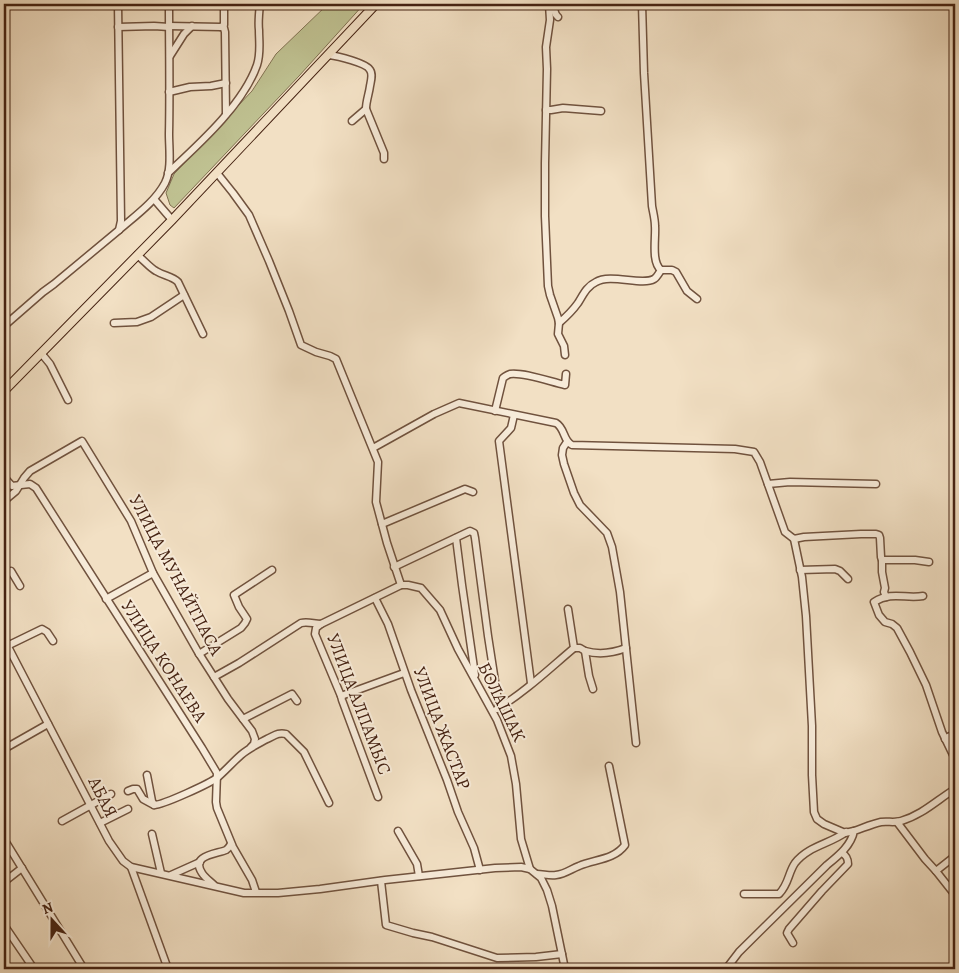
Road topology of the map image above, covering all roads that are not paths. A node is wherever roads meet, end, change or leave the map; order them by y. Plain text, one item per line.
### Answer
1 (118, 4) edge
2 (169, 4) edge
3 (260, 4) edge
4 (376, 4) edge
5 (549, 4) edge
6 (554, 4) edge
7 (642, 4) edge
8 (224, 6) edge
9 (558, 17) dead end
10 (192, 26) junction
11 (212, 26) junction
12 (118, 27) junction
13 (169, 27) junction
14 (223, 27) junction
15 (329, 55) junction
16 (169, 58) junction
17 (226, 83) junction
18 (170, 92) junction
19 (366, 110) junction
20 (546, 110) junction
21 (600, 110) dead end
22 (226, 115) junction
23 (352, 121) dead end
24 (384, 159) dead end
25 (168, 173) junction
26 (217, 173) junction
27 (154, 198) junction
28 (172, 220) junction
29 (119, 230) junction
30 (137, 256) junction
31 (661, 270) junction
32 (184, 295) junction
33 (697, 299) dead end
34 (114, 323) dead end
35 (559, 323) junction
36 (4, 326) edge
37 (203, 334) dead end
38 (41, 354) junction
39 (565, 355) dead end
40 (566, 374) dead end
41 (4, 391) edge
42 (68, 400) dead end
43 (495, 411) junction
44 (514, 415) junction
45 (567, 442) junction
46 (373, 448) junction
47 (4, 477) edge
48 (768, 484) junction
49 (876, 484) dead end
50 (19, 485) junction
51 (473, 492) dead end
52 (4, 501) edge
53 (382, 524) junction
54 (456, 538) junction
55 (794, 539) junction
56 (882, 560) junction
57 (929, 562) dead end
58 (394, 567) junction
59 (272, 570) dead end
60 (800, 570) junction
61 (153, 573) junction
62 (4, 575) edge
63 (848, 579) dead end
64 (401, 585) junction
65 (20, 586) dead end
66 (923, 596) dead end
67 (886, 597) junction
68 (375, 598) junction
69 (106, 599) junction
70 (568, 609) dead end
71 (321, 624) junction
72 (4, 639) edge
73 (53, 641) dead end
74 (8, 646) junction
75 (574, 648) junction
76 (626, 648) junction
77 (584, 651) junction
78 (199, 654) junction
79 (404, 673) junction
80 (214, 677) junction
81 (475, 680) junction
82 (531, 683) junction
83 (592, 689) dead end
84 (341, 696) junction
85 (297, 701) dead end
86 (496, 709) junction
87 (243, 719) junction
88 (48, 724) junction
89 (955, 734) edge
90 (945, 739) junction
91 (636, 743) dead end
92 (251, 747) junction
93 (4, 749) edge
94 (955, 759) edge
95 (609, 766) dead end
96 (147, 775) dead end
97 (217, 778) junction
98 (955, 789) edge
99 (128, 791) dead end
100 (111, 794) dead end
101 (378, 797) dead end
102 (329, 803) dead end
103 (154, 805) junction
104 (91, 806) junction
105 (128, 809) dead end
106 (62, 821) dead end
107 (897, 822) junction
108 (100, 823) junction
109 (398, 831) dead end
110 (854, 831) junction
111 (846, 832) junction
112 (152, 834) dead end
113 (4, 839) edge
114 (231, 844) junction
115 (842, 852) junction
116 (955, 856) edge
117 (200, 862) junction
118 (131, 867) junction
119 (22, 868) junction
120 (530, 869) junction
121 (480, 870) junction
122 (936, 870) junction
123 (161, 873) junction
124 (536, 874) junction
125 (170, 875) junction
126 (419, 876) junction
127 (381, 881) junction
128 (4, 882) edge
129 (216, 886) junction
130 (256, 892) junction
131 (744, 894) dead end
132 (955, 895) edge
133 (4, 925) edge
134 (793, 943) dead end
135 (562, 954) junction
136 (34, 969) edge
137 (84, 969) edge
138 (168, 969) edge
139 (565, 969) edge
140 (726, 969) edge

1 - 12 street
2 - 13 street
3 - 22 street
4 - 15 main road
5 - 20 street
6 - 9 street
7 - 31 street
8 - 11 street
8 - 14 street
10 - 11 street
10 - 13 street
10 - 16 street
11 - 14 street
12 - 13 street
12 - 29 street
13 - 16 street
14 - 17 street
15 - 19 street
15 - 26 main road
16 - 18 street
17 - 18 street
17 - 22 street
18 - 25 street
19 - 23 street
19 - 24 street
20 - 21 street
20 - 35 street
22 - 25 street
25 - 27 street
26 - 28 main road
26 - 46 street
27 - 28 street
27 - 29 street
28 - 30 main road
29 - 36 street
30 - 32 street
30 - 38 main road
31 - 33 street
31 - 35 street
32 - 34 street
32 - 37 street
35 - 39 street
38 - 41 main road
38 - 42 street
40 - 43 street
43 - 44 street
43 - 46 street
44 - 45 street
44 - 82 street
45 - 48 street
45 - 76 street
46 - 53 street
47 - 50 street, УЛИЦА КОНАЕВА
48 - 49 street
48 - 55 street
50 - 52 street
50 - 61 street, УЛИЦА МУНАЙТПАСА
50 - 69 street, УЛИЦА КОНАЕВА
51 - 53 street
53 - 58 street
54 - 58 street
54 - 81 street
54 - 86 street
55 - 56 street
55 - 60 street
56 - 57 street
56 - 67 street
58 - 64 street
59 - 78 street
60 - 63 street
60 - 111 street
61 - 69 street
61 - 78 street, УЛИЦА МУНАЙТПАСА
62 - 65 street
64 - 68 street
64 - 81 street, БОЛАШАК
66 - 67 street
67 - 90 street
68 - 71 street
68 - 79 street, УЛИЦА ЖАСТАР
69 - 97 street, УЛИЦА КОНАЕВА
70 - 75 street
71 - 80 street
71 - 84 street, УЛИЦА АЛПАМЫС
72 - 74 street, АБАЯ
73 - 74 street
74 - 88 street, АБАЯ
75 - 77 street
75 - 82 street
76 - 77 street
76 - 91 street
77 - 83 street
78 - 80 street, УЛИЦА МУНАЙТПАСА
79 - 84 street
79 - 121 street, УЛИЦА ЖАСТАР
80 - 87 street, УЛИЦА МУНАЙТПАСА
81 - 86 street, БОЛАШАК
82 - 86 street
84 - 101 street, УЛИЦА АЛПАМЫС
85 - 87 street
86 - 120 street, БОЛАШАК
87 - 92 street, УЛИЦА МУНАЙТПАСА
88 - 93 street
88 - 104 street, АБАЯ
89 - 90 street
90 - 94 street
92 - 97 street
92 - 102 street
95 - 124 street
96 - 103 street
97 - 103 street
97 - 114 street, УЛИЦА КОНАЕВА
98 - 107 street
99 - 103 street
100 - 104 street
104 - 106 street
104 - 108 street, АБАЯ
105 - 108 street
107 - 110 street
107 - 122 street
108 - 118 street, АБАЯ
109 - 126 street
110 - 111 street
110 - 115 street
111 - 131 street
112 - 123 street
113 - 119 street
114 - 117 street
114 - 130 street, УЛИЦА КОНАЕВА
115 - 134 street
115 - 140 street
116 - 122 street
117 - 125 street
117 - 129 street
118 - 123 street
118 - 138 street, АБАЯ
119 - 128 street
119 - 137 street
120 - 121 street
120 - 124 street
121 - 126 street
122 - 132 street
123 - 125 street
124 - 135 street
125 - 129 street
126 - 127 street
127 - 130 street
127 - 135 street
129 - 130 street
133 - 136 street
135 - 139 street

